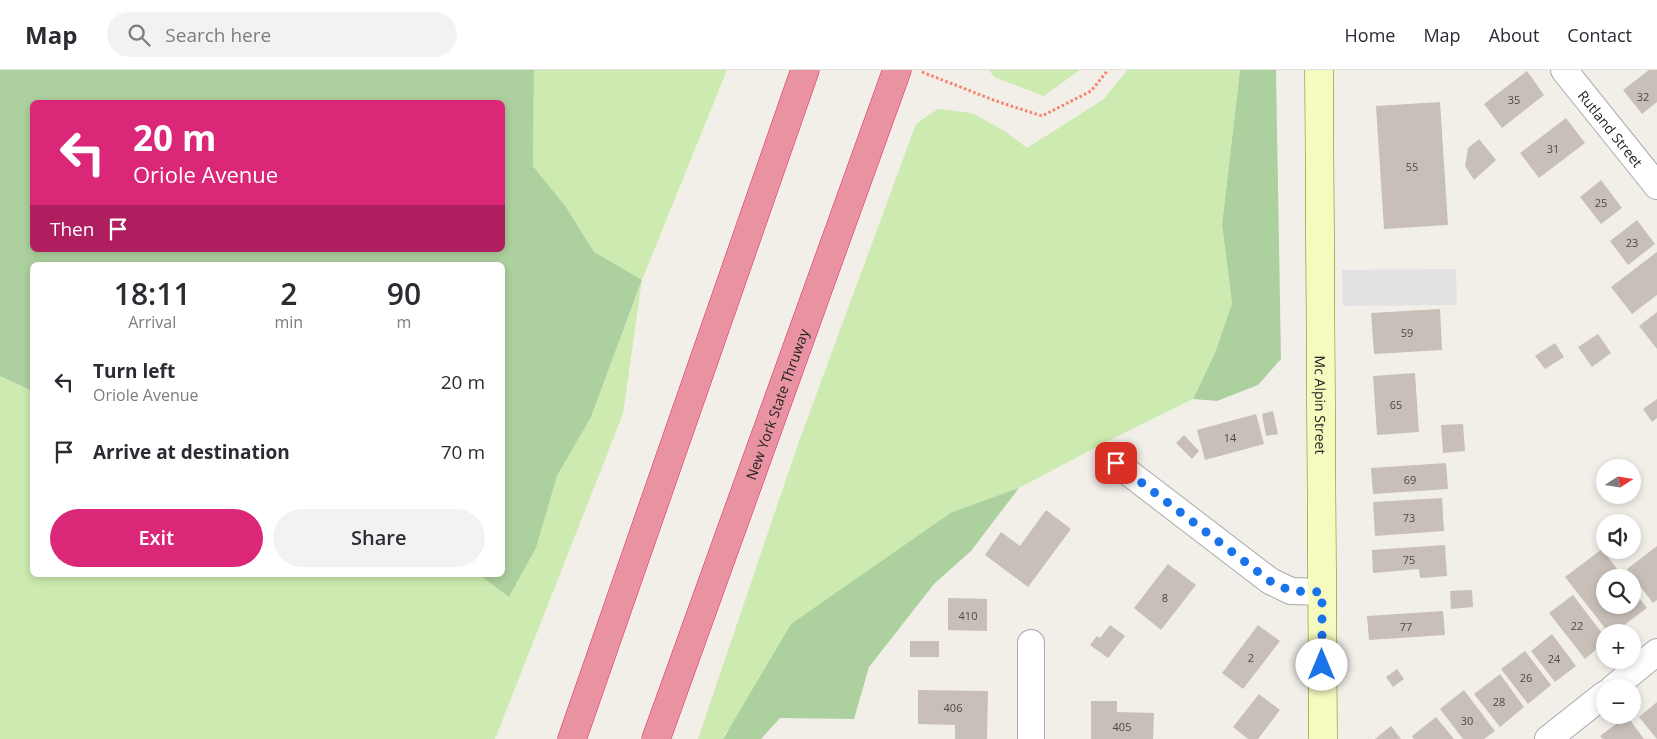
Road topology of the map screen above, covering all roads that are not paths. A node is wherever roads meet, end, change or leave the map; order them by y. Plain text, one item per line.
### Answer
1 (805, 70) edge
2 (897, 70) edge
3 (1319, 70) edge
4 (1564, 70) edge
5 (1657, 186) edge
6 (1116, 463) dead end
7 (628, 578) junction
8 (1322, 592) junction
9 (1031, 643) dead end
10 (1657, 652) edge
11 (1624, 679) edge
12 (1596, 701) edge
13 (554, 739) edge
14 (572, 739) edge
15 (656, 739) edge
16 (1031, 739) edge
17 (1323, 739) edge
18 (1548, 739) edge

1 - 7 highway
2 - 15 highway, New York State Thruway
3 - 8 street, Mc Alpin Street
4 - 5 street, Rutland Street
6 - 8 street
7 - 13 highway
7 - 14 highway
8 - 17 street, Mc Alpin Street
9 - 16 street
10 - 11 street
12 - 18 street

